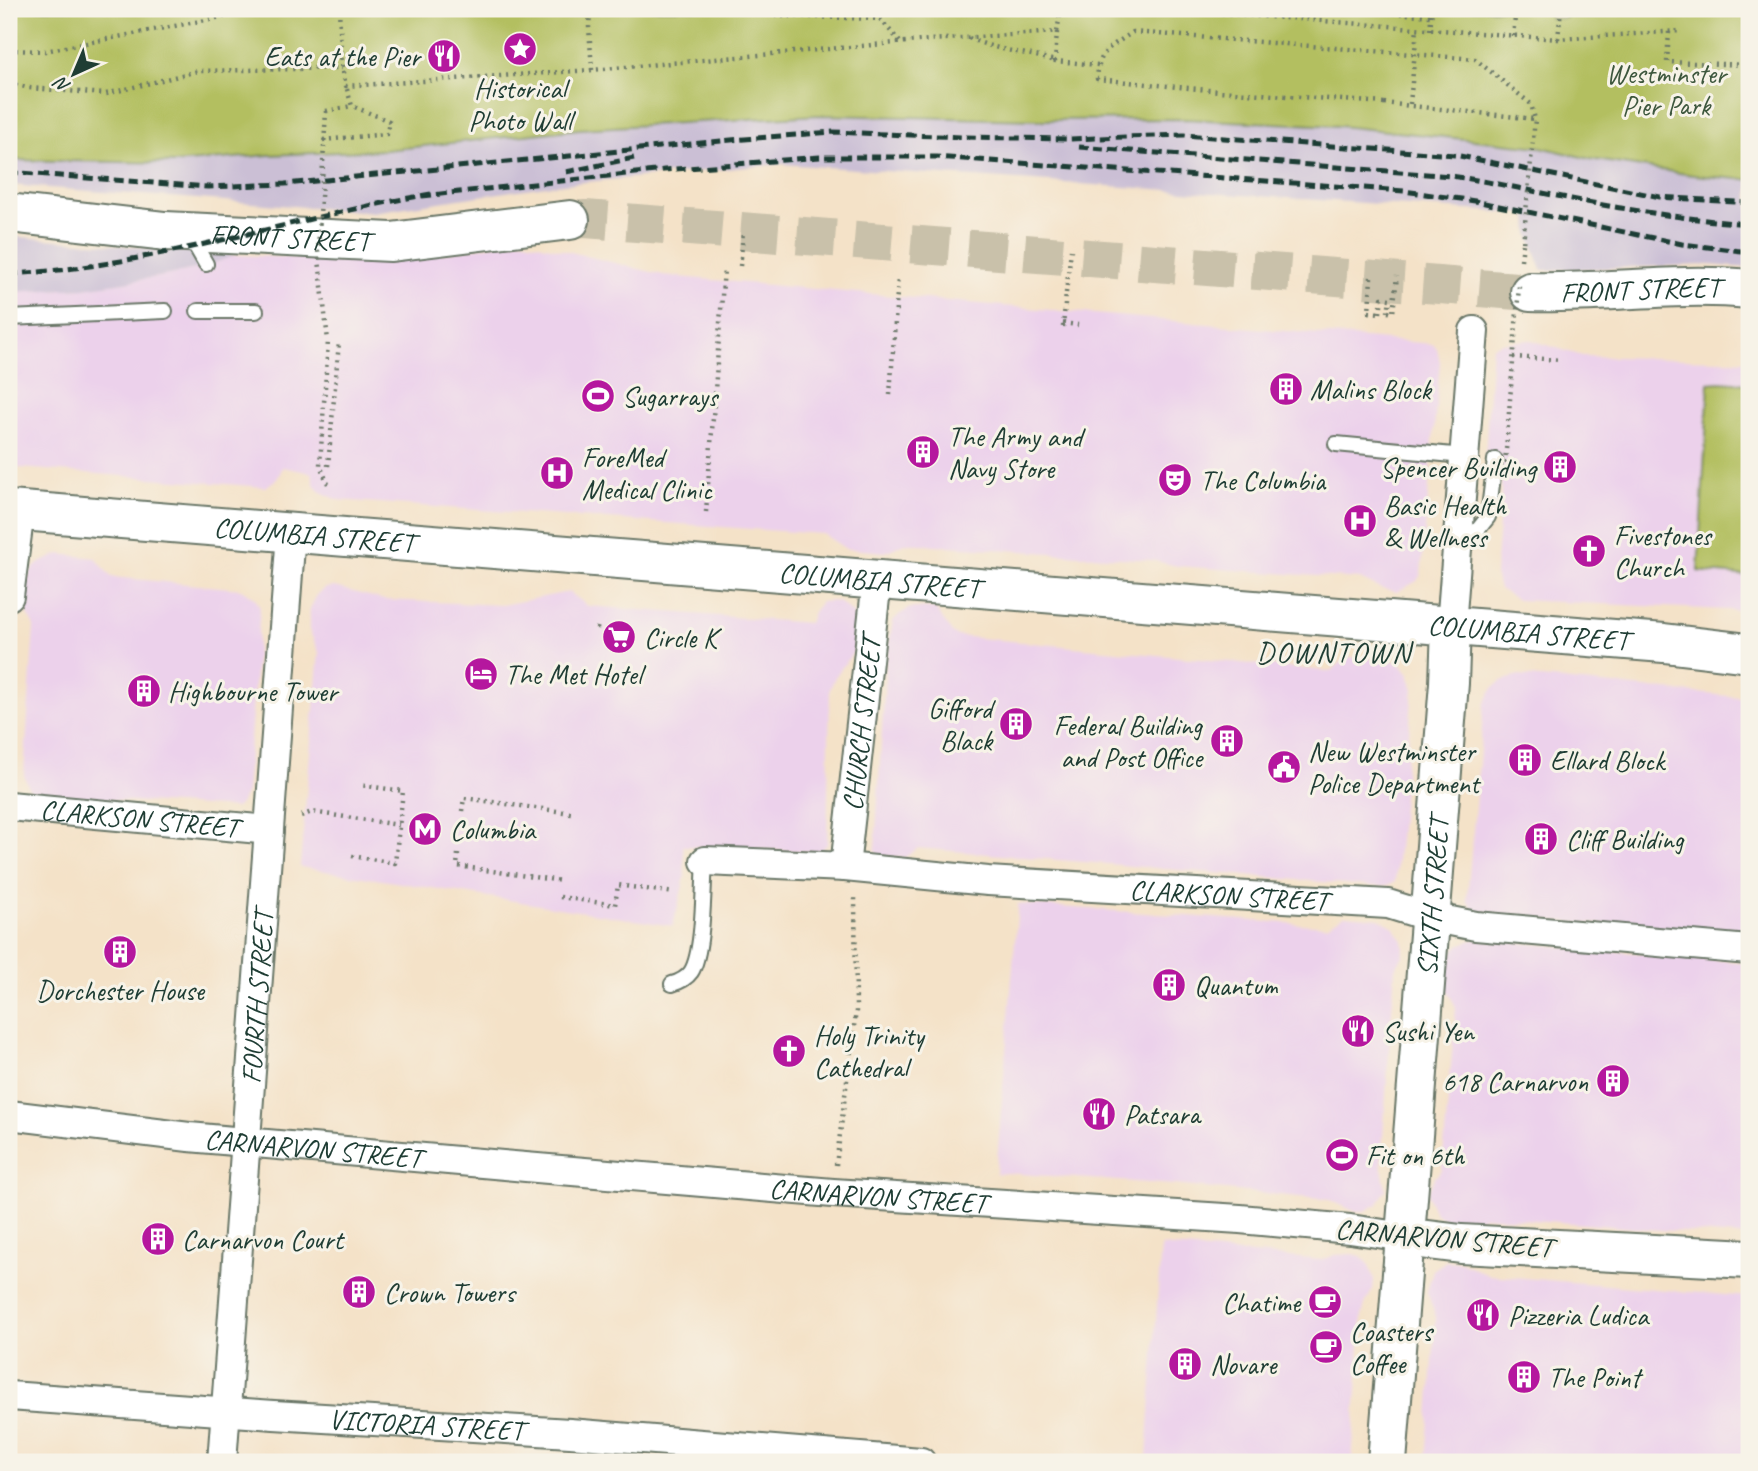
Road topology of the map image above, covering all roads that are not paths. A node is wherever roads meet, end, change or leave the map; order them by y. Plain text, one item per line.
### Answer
1 (9, 213) edge
2 (570, 220) tunnel mouth
3 (1524, 289) tunnel mouth
4 (1749, 289) edge
5 (225, 296) dead end
6 (165, 311) dead end
7 (198, 311) dead end
8 (232, 311) junction
9 (256, 311) dead end
10 (9, 318) edge
11 (1474, 331) dead end
12 (1336, 444) dead end
13 (1464, 456) junction
14 (1500, 462) road end
15 (14, 511) edge
16 (291, 533) junction
17 (1456, 557) junction
18 (877, 580) junction
19 (9, 596) edge
20 (1451, 626) junction
21 (1749, 653) edge
22 (9, 806) edge
23 (270, 830) junction
24 (705, 861) joint
25 (845, 867) junction
26 (1430, 916) junction
27 (1749, 950) edge
28 (672, 984) dead end
29 (9, 1115) edge
30 (245, 1142) junction
31 (1404, 1237) junction
32 (1749, 1259) edge
33 (9, 1396) edge
34 (226, 1411) junction
35 (222, 1462) edge
36 (921, 1462) edge
37 (1387, 1462) edge

1 - 2 street, FRONT STREET
3 - 4 street, FRONT STREET
5 - 8 lane
6 - 10 lane
7 - 8 lane
8 - 9 lane
11 - 13 street, SIXTH STREET
12 - 13 lane
13 - 17 street, SIXTH STREET
14 - 17 lane
15 - 16 street, COLUMBIA STREET
15 - 19 street
16 - 18 street, COLUMBIA STREET
16 - 23 street, FOURTH STREET
17 - 20 street, SIXTH STREET
18 - 20 street, COLUMBIA STREET
18 - 25 street, CHURCH STREET
20 - 21 street, COLUMBIA STREET
20 - 26 street, SIXTH STREET
22 - 23 street, CLARKSON STREET
23 - 30 street, FOURTH STREET
24 - 25 street, CLARKSON STREET
24 - 28 lane
25 - 26 street, CLARKSON STREET
26 - 27 street, CLARKSON STREET
26 - 31 street, SIXTH STREET
29 - 30 street, CARNARVON STREET
30 - 31 street, CARNARVON STREET
30 - 34 street, FOURTH STREET
31 - 32 street, CARNARVON STREET
31 - 37 street, SIXTH STREET
33 - 34 street, VICTORIA STREET
34 - 35 street, FOURTH STREET
34 - 36 street, VICTORIA STREET

